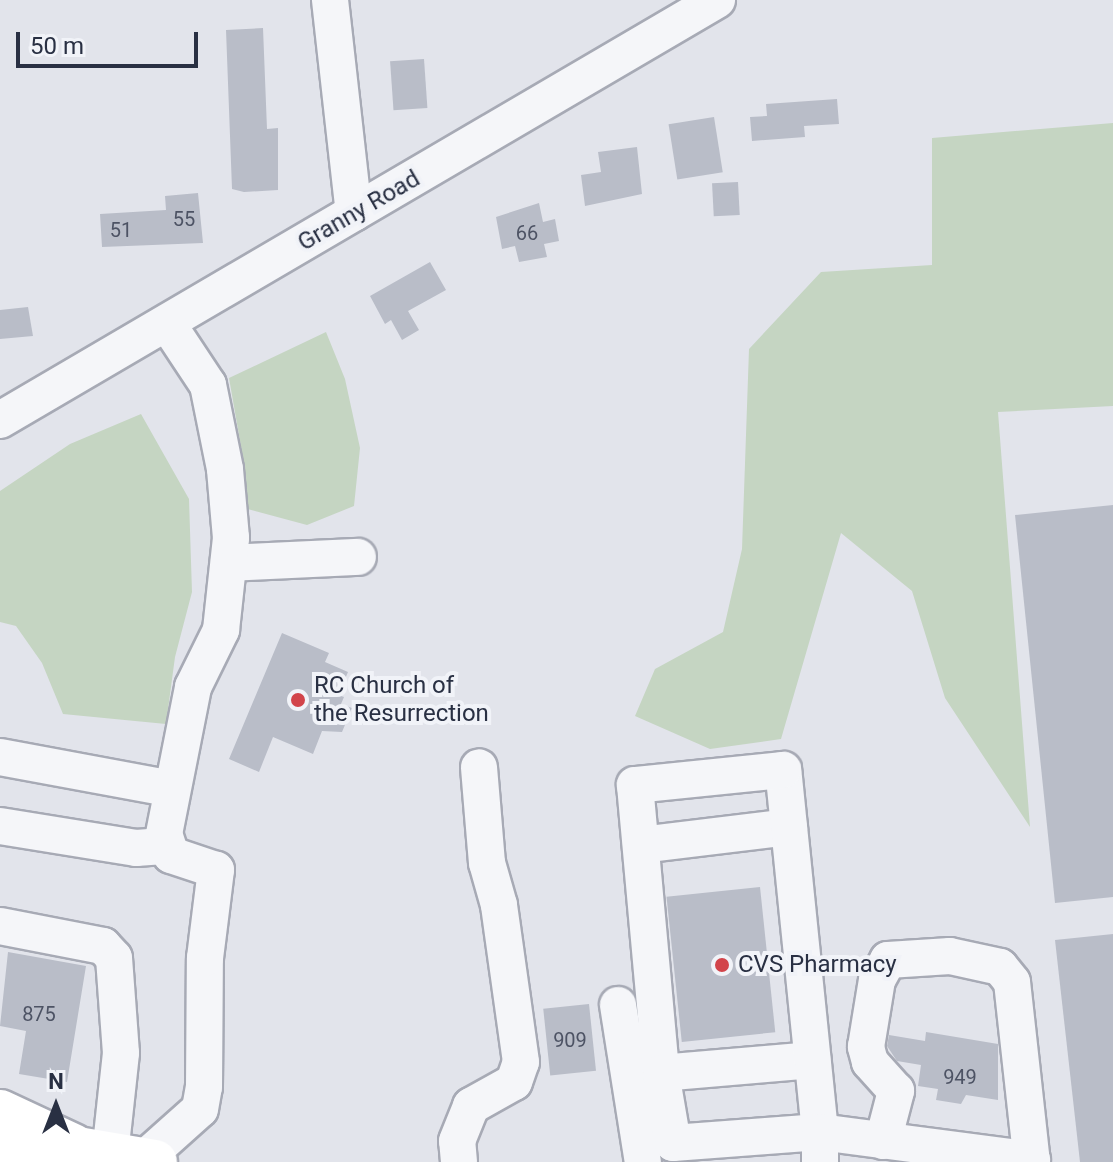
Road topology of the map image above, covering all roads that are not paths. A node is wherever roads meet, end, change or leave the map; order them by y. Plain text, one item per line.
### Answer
1 (330, 0) edge
2 (717, 0) edge
3 (354, 213) junction
4 (167, 323) junction
5 (0, 420) edge
6 (358, 557) dead end
7 (229, 563) junction
8 (0, 757) edge
9 (479, 767) dead end
10 (172, 789) junction
11 (0, 826) edge
12 (789, 827) junction
13 (164, 846) junction
14 (642, 851) junction
15 (0, 926) edge
16 (618, 1005) dead end
17 (812, 1060) junction
18 (661, 1073) junction
19 (0, 1112) edge
20 (883, 1141) junction
21 (820, 1147) edge
22 (0, 1153) edge
23 (122, 1156) edge
24 (1032, 1161) edge
25 (459, 1162) edge
26 (643, 1162) edge

1 - 3 street
2 - 3 street, Granny Road
3 - 4 street, Granny Road
4 - 5 street, Granny Road
4 - 7 street
6 - 7 street
7 - 10 street
8 - 10 street
9 - 25 street
10 - 13 street
11 - 13 street
12 - 14 street
12 - 14 street
12 - 17 street
13 - 23 street
14 - 18 street
15 - 23 street
16 - 26 street
17 - 18 street
17 - 21 street
18 - 21 street
19 - 23 main road
20 - 21 street
20 - 24 street
20 - 24 street
22 - 23 main road

